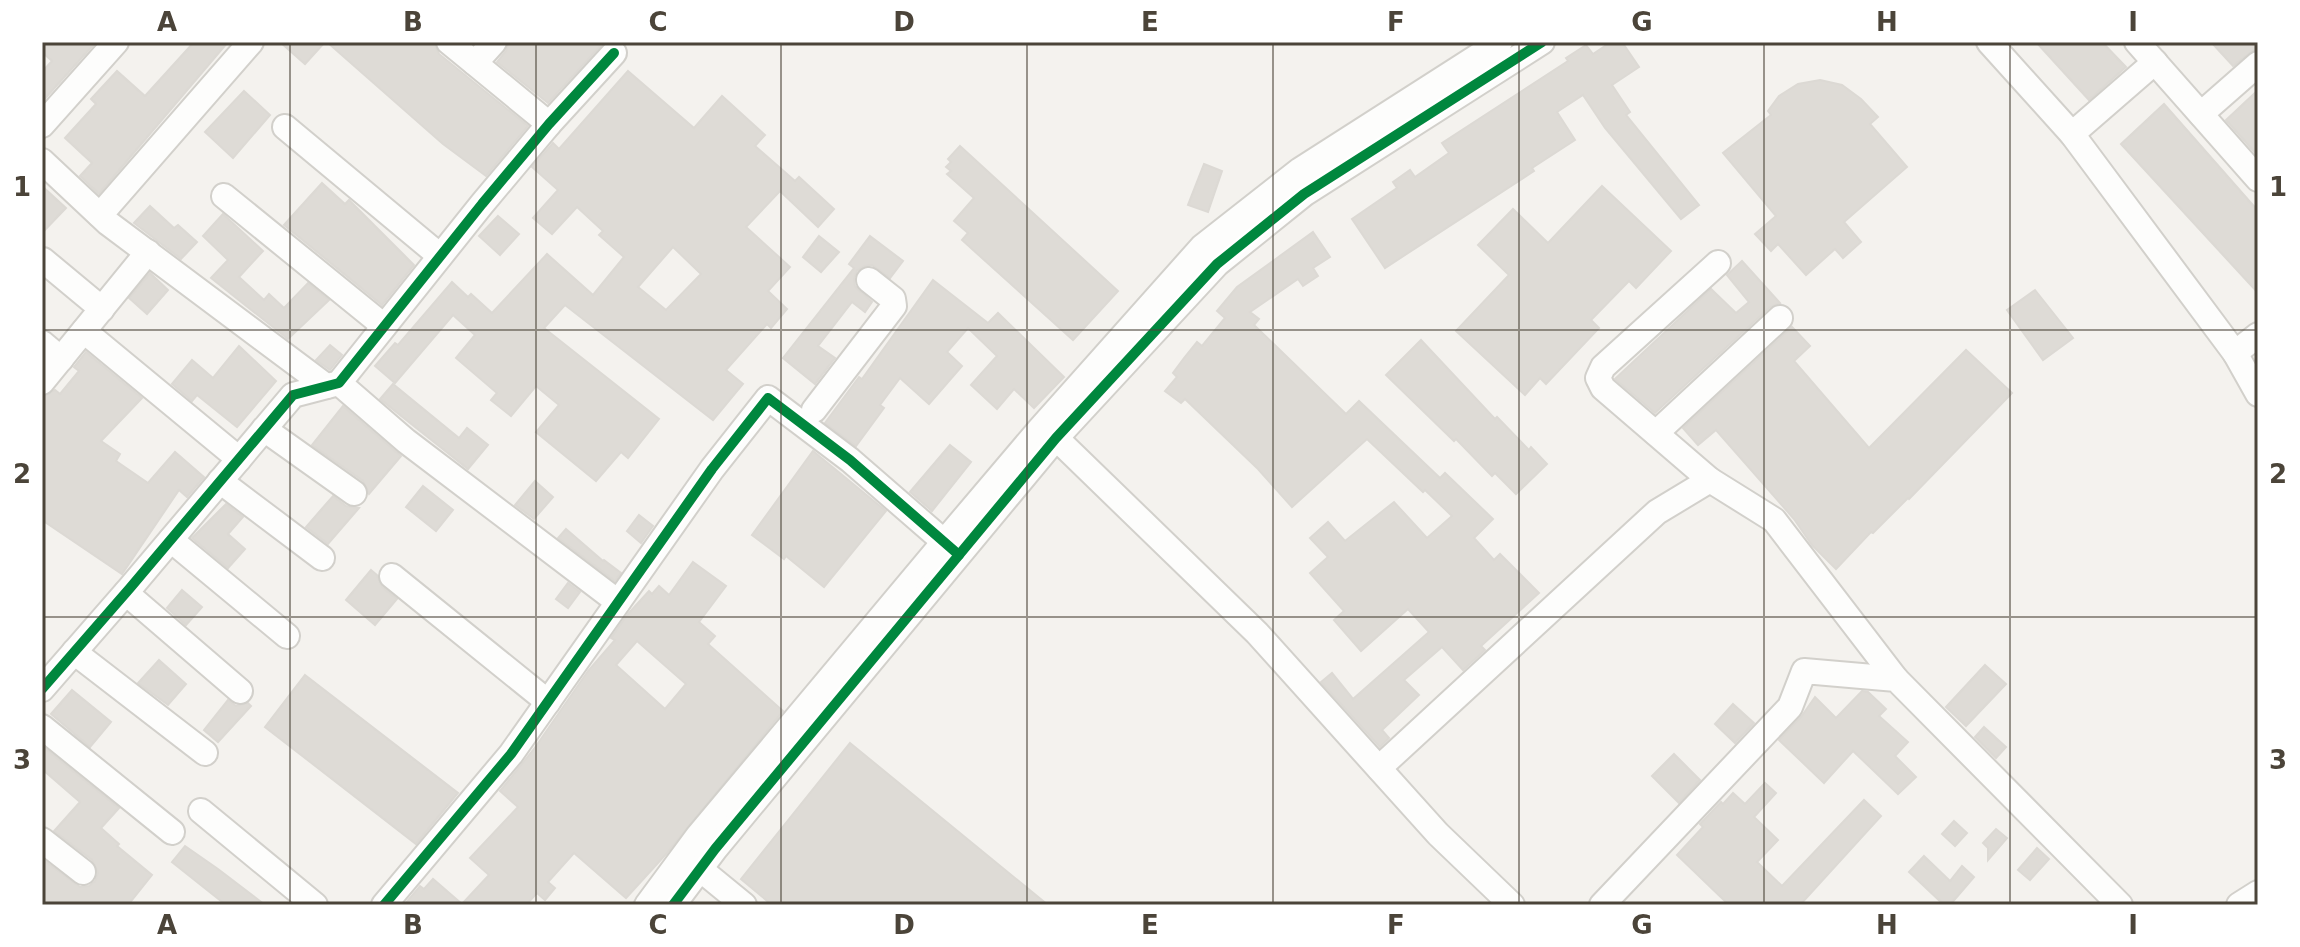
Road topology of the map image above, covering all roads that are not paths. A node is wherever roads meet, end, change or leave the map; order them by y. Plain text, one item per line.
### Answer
1 (116, 42) edge
2 (251, 42) edge
3 (449, 42) edge
4 (494, 42) edge
5 (1500, 42) edge
6 (1542, 42) edge
7 (1989, 42) edge
8 (2137, 42) edge
9 (614, 53) dead end
10 (2155, 62) junction
11 (475, 63) junction
12 (2258, 64) edge
13 (2201, 114) junction
14 (549, 124) junction
15 (42, 125) edge
16 (285, 127) dead end
17 (2072, 134) junction
18 (42, 161) edge
19 (2258, 179) edge
20 (224, 196) dead end
21 (100, 215) junction
22 (148, 252) junction
23 (440, 256) junction
24 (43, 260) edge
25 (1718, 263) dead end
26 (869, 280) dead end
27 (102, 309) junction
28 (1780, 318) dead end
29 (384, 326) junction
30 (84, 331) junction
31 (2258, 335) edge
32 (42, 343) edge
33 (2235, 353) junction
34 (61, 359) junction
35 (42, 382) edge
36 (332, 384) junction
37 (2257, 389) edge
38 (808, 418) junction
39 (264, 429) junction
40 (1656, 433) junction
41 (1056, 438) junction
42 (239, 459) junction
43 (1710, 480) junction
44 (220, 481) junction
45 (354, 493) dead end
46 (171, 540) junction
47 (952, 548) junction
48 (322, 558) dead end
49 (392, 576) dead end
50 (126, 593) junction
51 (618, 602) junction
52 (287, 636) dead end
53 (74, 652) junction
54 (1896, 679) junction
55 (42, 689) edge
56 (240, 691) dead end
57 (548, 702) junction
58 (42, 727) edge
59 (205, 753) dead end
60 (1379, 768) junction
61 (201, 811) dead end
62 (172, 832) dead end
63 (42, 840) edge
64 (700, 869) junction
65 (83, 872) dead end
66 (2258, 893) edge
67 (315, 905) edge
68 (384, 905) edge
69 (647, 905) edge
70 (673, 905) edge
71 (744, 905) edge
72 (1512, 905) edge
73 (1602, 905) edge
74 (2120, 905) edge
75 (2239, 905) edge

1 - 15 street
2 - 21 street
3 - 11 street
4 - 11 street
5 - 47 street
6 - 41 street
7 - 17 street
8 - 10 street
9 - 14 street
10 - 13 street
10 - 17 street
11 - 14 street
12 - 13 street
13 - 19 street
14 - 23 street
16 - 23 street
17 - 33 street
18 - 21 street
20 - 29 street
21 - 22 street
22 - 27 street
22 - 36 street
23 - 29 street
24 - 27 street
25 - 40 street
26 - 38 street
27 - 30 street
28 - 40 street
29 - 36 street
30 - 34 street
30 - 42 street
31 - 33 street
32 - 34 street
33 - 37 street
34 - 35 street
36 - 39 street
36 - 51 street
38 - 47 street
38 - 51 street
39 - 42 street
39 - 45 street
40 - 43 street
41 - 47 street
41 - 60 street
42 - 44 street
43 - 54 street
43 - 60 street
44 - 46 street
44 - 48 street
46 - 50 street
46 - 52 street
47 - 64 street
47 - 69 street
49 - 57 street
50 - 53 street
50 - 56 street
51 - 57 street
53 - 55 street
53 - 59 street
54 - 73 street
54 - 74 street
57 - 68 street
58 - 62 street
60 - 72 street
61 - 67 street
63 - 65 street
64 - 70 street
64 - 71 street
66 - 75 street

